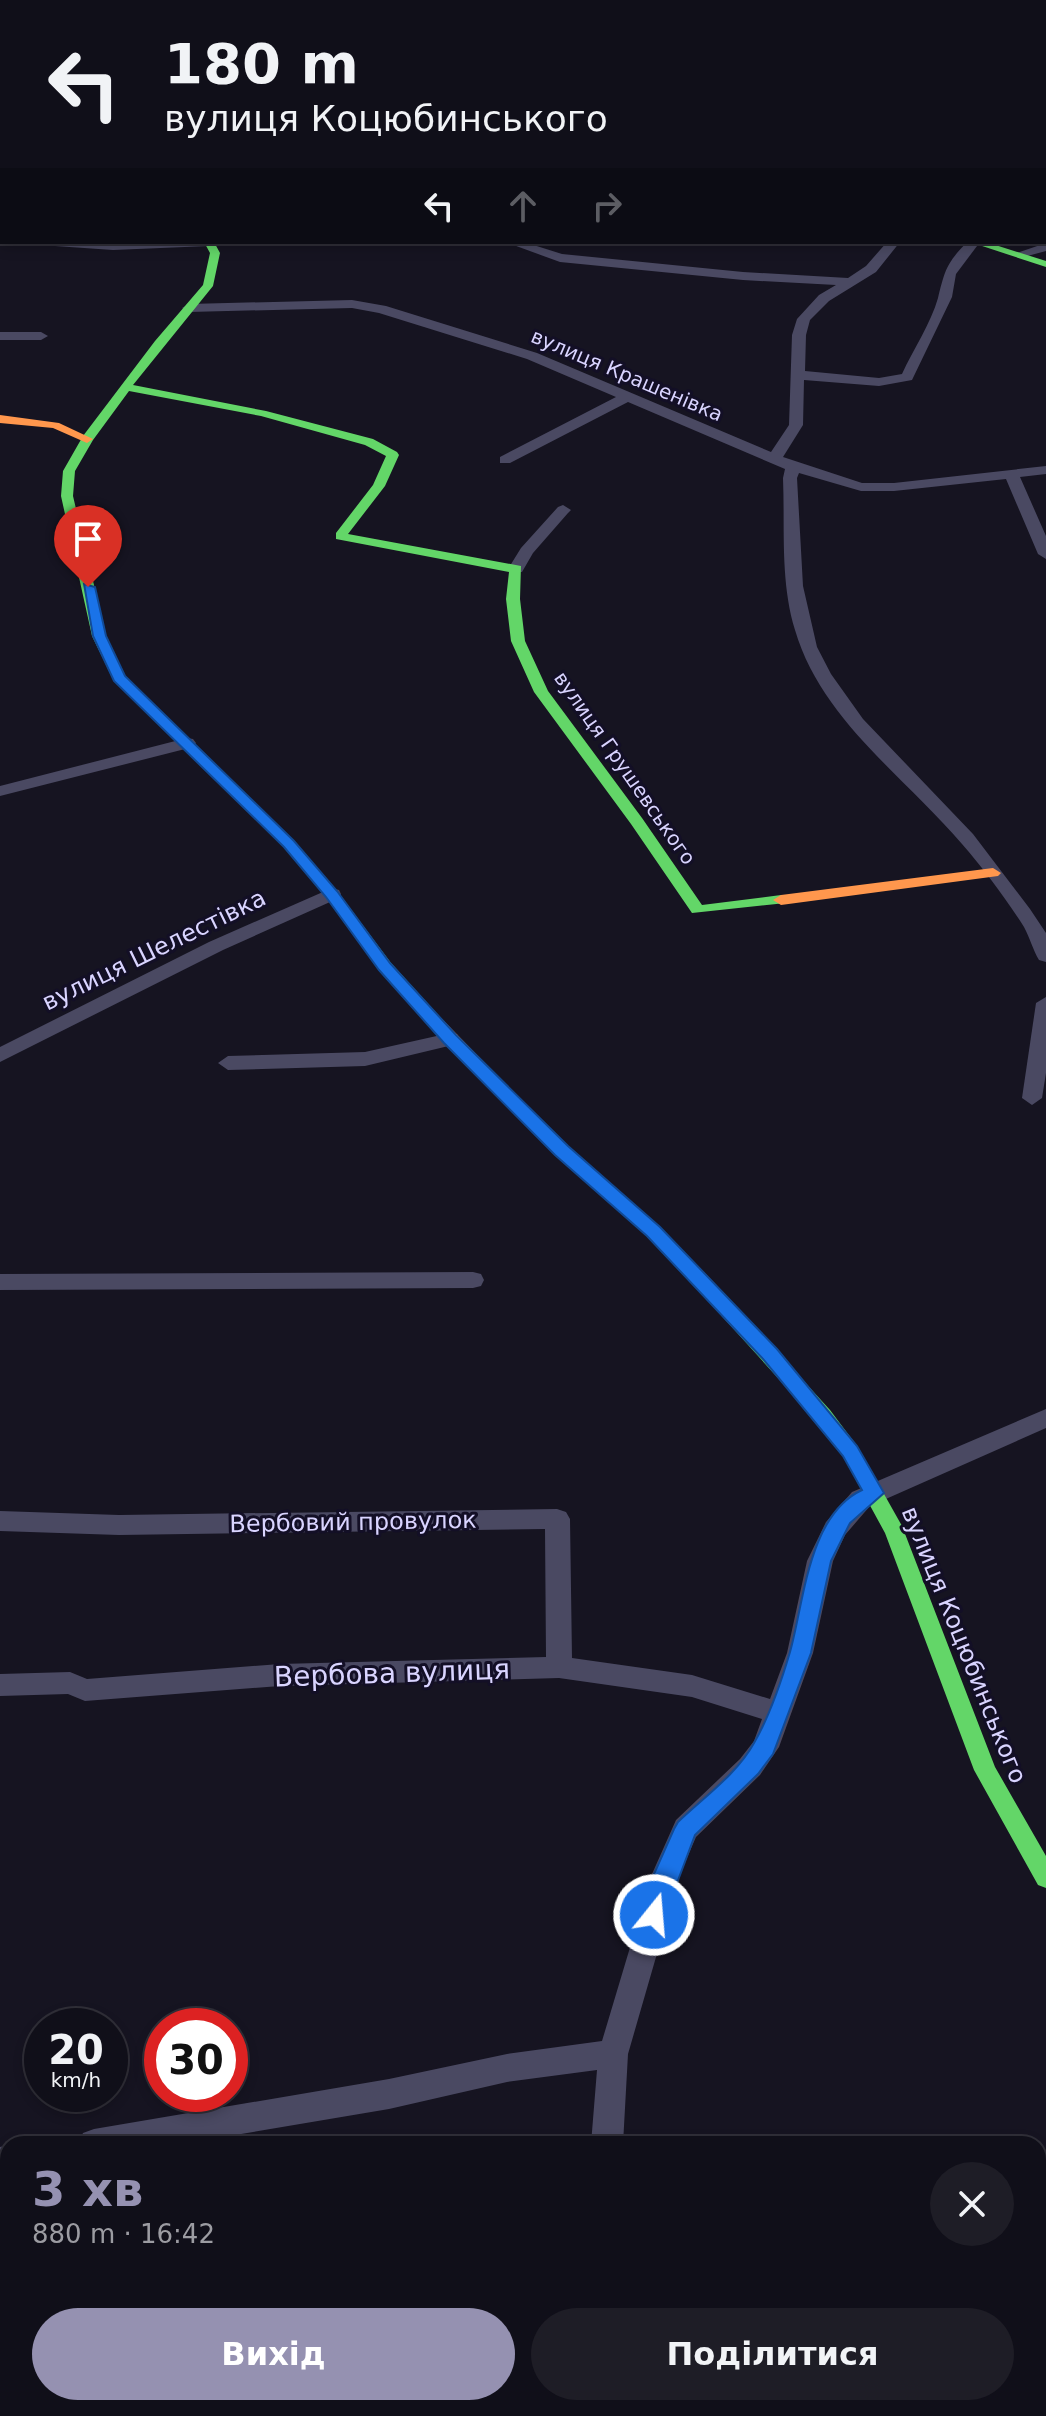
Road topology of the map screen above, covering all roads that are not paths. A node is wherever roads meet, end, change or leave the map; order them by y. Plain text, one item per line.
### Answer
1 (84, 244) edge
2 (161, 244) edge
3 (210, 244) edge
4 (517, 244) edge
5 (892, 244) edge
6 (972, 244) edge
7 (982, 244) edge
8 (1046, 247) edge
9 (1020, 254) junction
10 (1046, 264) edge
11 (852, 282) junction
12 (189, 308) junction
13 (0, 336) edge
14 (41, 336) dead end
15 (797, 375) junction
16 (127, 387) junction
17 (626, 397) junction
18 (0, 419) edge
19 (87, 439) junction
20 (775, 458) junction
21 (505, 460) dead end
22 (793, 467) junction
23 (1046, 470) edge
24 (1010, 472) junction
25 (563, 510) dead end
26 (1046, 554) edge
27 (516, 569) junction
28 (187, 743) junction
29 (0, 791) edge
30 (993, 873) junction
31 (332, 894) junction
32 (1046, 956) edge
33 (1046, 1003) edge
34 (450, 1039) junction
35 (0, 1055) edge
36 (228, 1063) dead end
37 (1032, 1098) dead end
38 (473, 1280) dead end
39 (0, 1282) edge
40 (1046, 1418) edge
41 (874, 1493) junction
42 (0, 1521) edge
43 (559, 1667) junction
44 (0, 1685) edge
45 (780, 1713) junction
46 (1046, 1878) edge
47 (613, 2054) junction
48 (141, 2136) edge
49 (608, 2136) edge

1 - 2 street
3 - 12 street, вулиця Коцюбинського
4 - 11 street
5 - 11 street
6 - 15 street
7 - 9 street
8 - 9 street
9 - 10 street
11 - 15 street
12 - 16 street, вулиця Коцюбинського
12 - 17 street, вулиця Крашенівка
13 - 14 street
15 - 20 street
16 - 19 street, вулиця Коцюбинського
16 - 27 street
17 - 20 street, вулиця Крашенівка
17 - 21 street
18 - 19 street
19 - 28 street, вулиця Коцюбинського
20 - 22 street, вулиця Крашенівка
22 - 24 street, вулиця Крашенівка
22 - 30 street
23 - 24 street, вулиця Крашенівка
24 - 26 street
25 - 27 street
27 - 30 street, вулиця Грушевського
28 - 29 street
28 - 31 street, вулиця Коцюбинського
30 - 32 street
31 - 34 street, вулиця Коцюбинського
31 - 35 street, вулиця Шелестівка
33 - 37 street
34 - 36 street
34 - 41 street, вулиця Коцюбинського
38 - 39 street
40 - 41 street
41 - 45 street
41 - 46 street, вулиця Коцюбинського
42 - 43 street, Вербовий провулок
43 - 44 street, Вербова вулиця
43 - 45 street, Вербова вулиця
45 - 47 street
47 - 48 street
47 - 49 street

